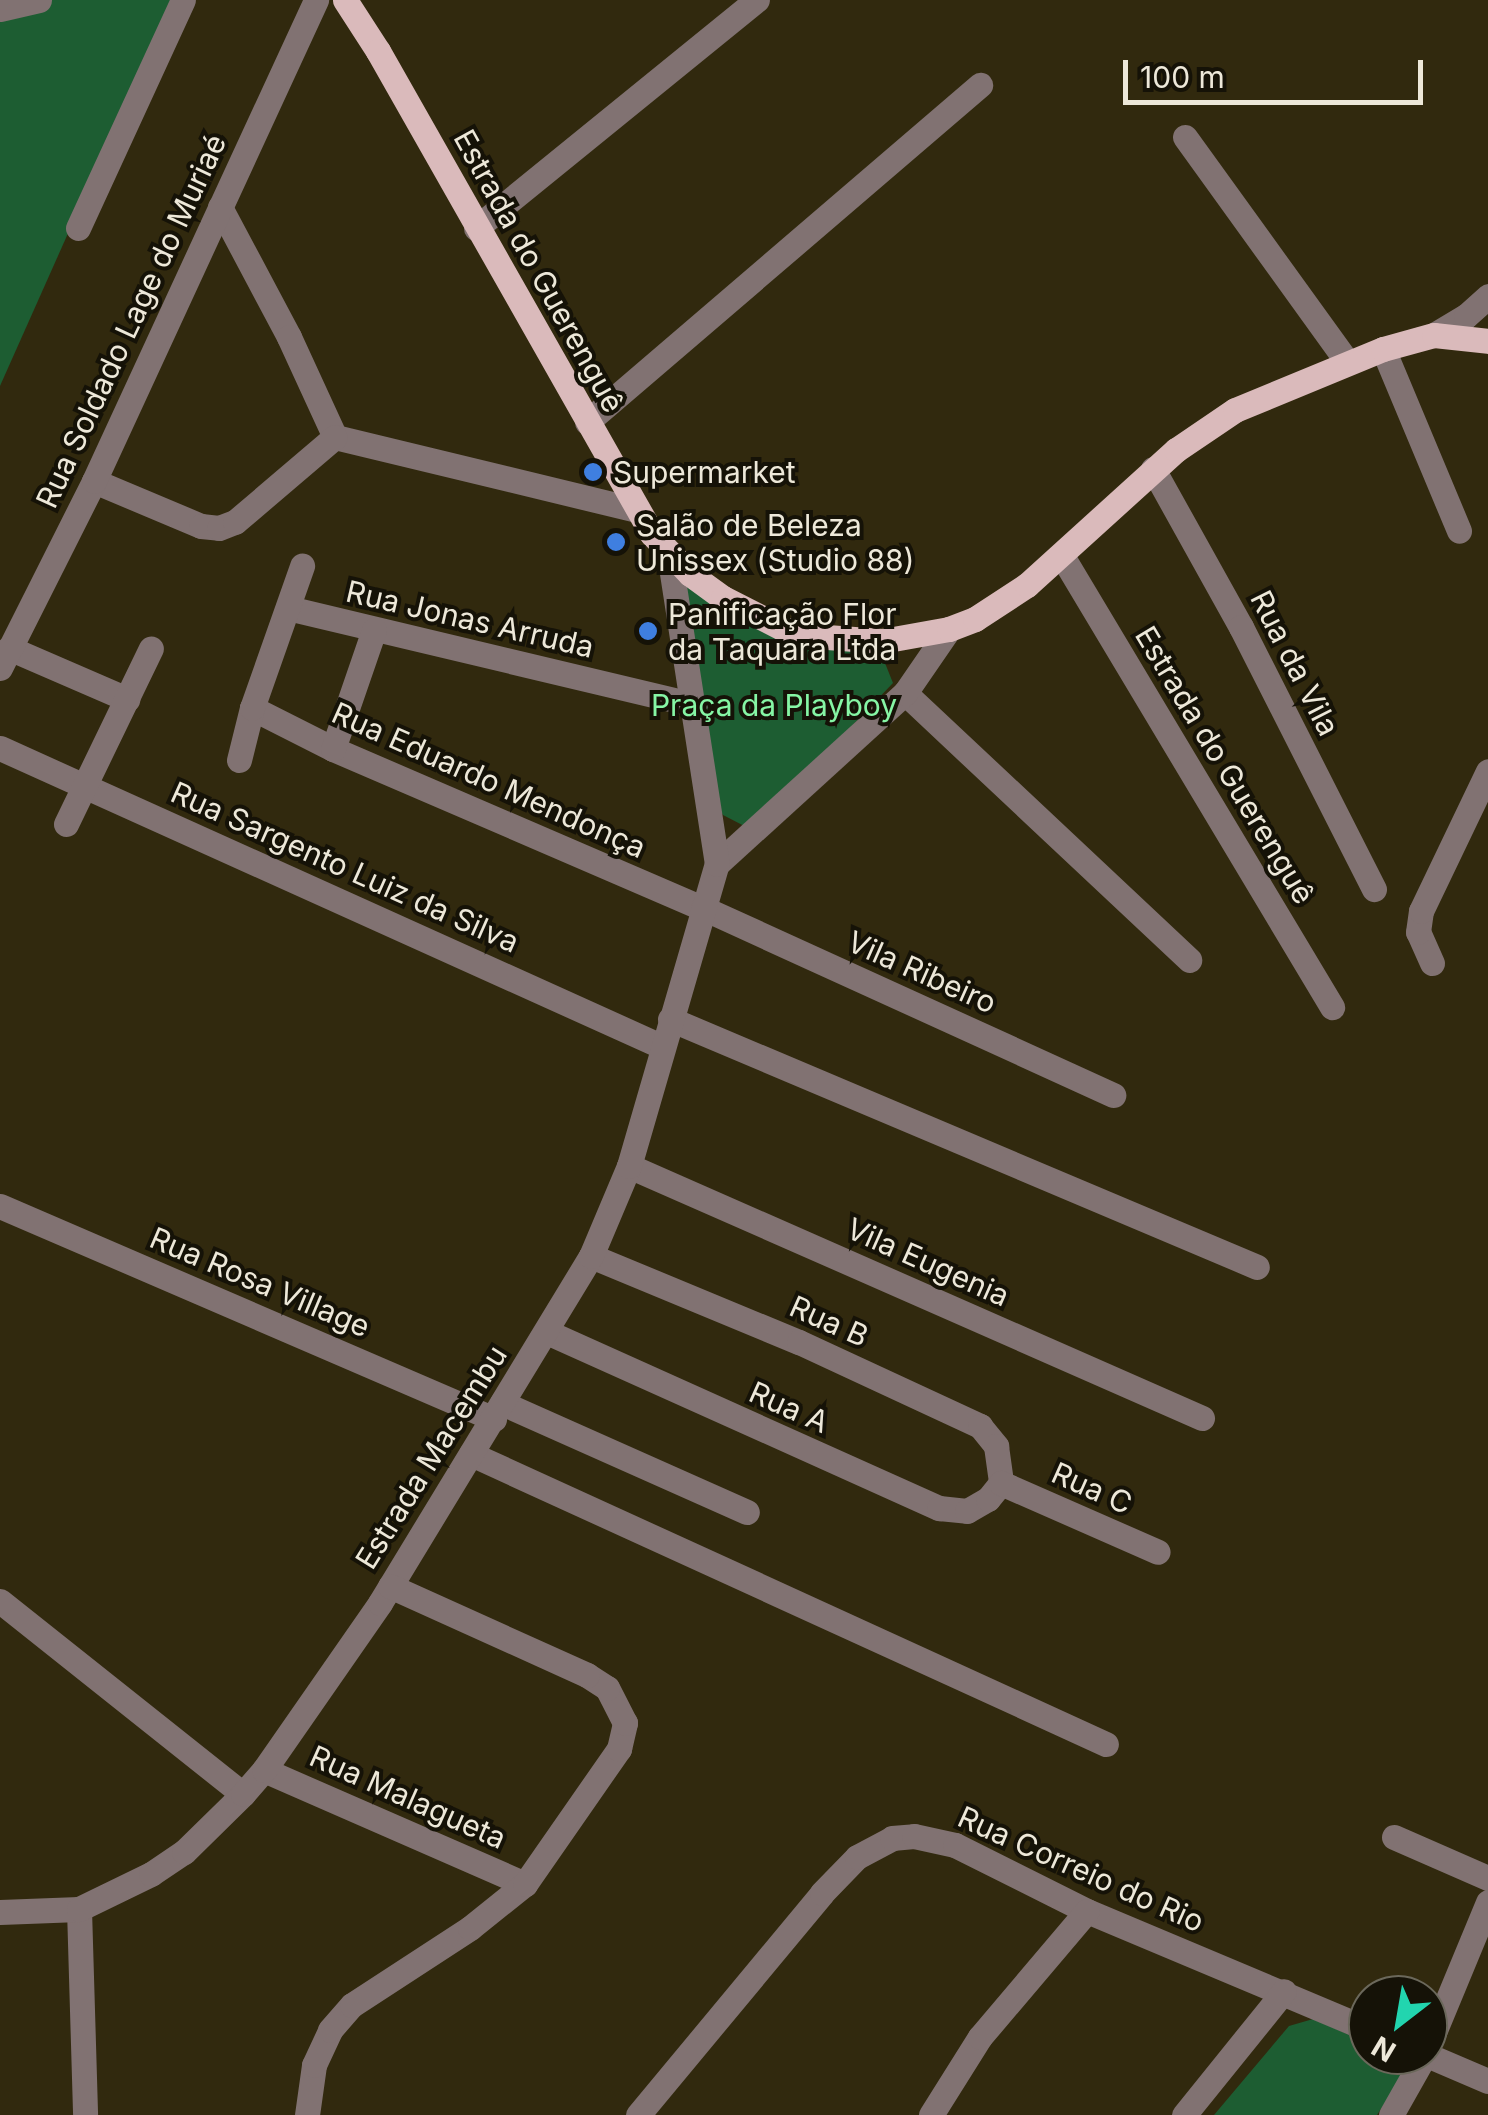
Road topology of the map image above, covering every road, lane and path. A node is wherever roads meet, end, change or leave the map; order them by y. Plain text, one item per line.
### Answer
1 (40, 0) edge
2 (184, 0) edge
3 (316, 0) edge
4 (344, 0) edge
5 (757, 0) edge
6 (0, 9) edge
7 (980, 85) dead end
8 (1185, 137) dead end
9 (220, 206) junction
10 (78, 228) dead end
11 (476, 228) junction
12 (1485, 300) edge
13 (1434, 335) junction
14 (1488, 339) edge
15 (1384, 349) junction
16 (1348, 362) junction
17 (587, 422) junction
18 (335, 437) junction
19 (1153, 469) junction
20 (94, 481) junction
21 (636, 510) junction
22 (1458, 532) dead end
23 (669, 554) junction
24 (1062, 556) junction
25 (302, 566) dead end
26 (288, 608) junction
27 (949, 628) junction
28 (374, 630) junction
29 (151, 648) dead end
30 (5, 658) edge
31 (905, 693) junction
32 (127, 699) junction
33 (696, 705) junction
34 (252, 708) junction
35 (0, 748) edge
36 (334, 750) junction
37 (239, 760) dead end
38 (1488, 771) edge
39 (88, 786) junction
40 (66, 824) dead end
41 (717, 864) junction
42 (1374, 889) dead end
43 (703, 908) junction
44 (1189, 960) dead end
45 (1432, 963) dead end
46 (1332, 1007) dead end
47 (670, 1020) junction
48 (663, 1047) junction
49 (1113, 1094) dead end
50 (629, 1166) junction
51 (0, 1206) edge
52 (592, 1256) junction
53 (1258, 1267) dead end
54 (547, 1332) junction
55 (498, 1411) junction
56 (1202, 1418) dead end
57 (471, 1454) junction
58 (1001, 1483) junction
59 (747, 1512) dead end
60 (1158, 1552) dead end
61 (390, 1586) junction
62 (0, 1601) edge
63 (1106, 1744) dead end
64 (264, 1770) junction
65 (243, 1794) junction
66 (1394, 1837) dead end
67 (1488, 1878) edge
68 (525, 1884) junction
69 (1488, 1902) edge
70 (79, 1909) junction
71 (1087, 1911) junction
72 (0, 1912) edge
73 (1284, 1991) junction
74 (1448, 1999) edge
75 (1348, 2020) edge
76 (1448, 2065) edge
77 (1414, 2075) edge
78 (1488, 2082) edge
79 (86, 2115) edge
80 (307, 2115) edge
81 (638, 2115) edge
82 (931, 2115) edge
83 (1184, 2115) edge
84 (1391, 2115) edge

1 - 6 street
2 - 10 street
3 - 9 street, Rua Soldado Lage do Muriaé
4 - 11 main road, Estrada do Guerenguê
5 - 11 street
7 - 17 street
8 - 16 street
9 - 18 street
9 - 20 street, Rua Soldado Lage do Muriaé
11 - 17 main road, Estrada do Guerenguê
12 - 13 street
12 - 14 street
13 - 14 main road, Estrada do Guerenguê
13 - 15 main road, Estrada do Guerenguê
15 - 16 main road, Estrada do Guerenguê
15 - 22 street
16 - 19 main road, Estrada do Guerenguê
17 - 21 main road, Estrada do Guerenguê
18 - 20 street
18 - 21 street
19 - 24 main road, Estrada do Guerenguê
19 - 42 street, Rua da Vila
20 - 30 street, Rua Soldado Lage do Muriaé
21 - 23 main road, Estrada do Guerenguê
23 - 27 main road, Estrada do Guerenguê
23 - 33 street, Estrada Macembu
24 - 27 main road, Estrada do Guerenguê
24 - 46 street, Estrada do Guerenguê
25 - 26 street
26 - 28 street, Rua Jonas Arruda
26 - 34 street
27 - 31 street
28 - 33 street, Rua Jonas Arruda
28 - 36 street
29 - 32 street
30 - 32 street
31 - 41 street
31 - 44 street
32 - 39 street
33 - 41 street, Estrada Macembu
34 - 36 street, Rua Eduardo Mendonça
34 - 37 street
35 - 39 street, Rua Sargento Luiz da Silva
36 - 43 street, Rua Eduardo Mendonça
38 - 45 street
39 - 40 street
39 - 48 street, Rua Sargento Luiz da Silva
41 - 43 street, Estrada Macembu
43 - 47 street, Estrada Macembu
43 - 49 street, Vila Ribeiro
47 - 48 street, Estrada Macembu
47 - 53 street
48 - 50 street, Estrada Macembu
50 - 52 street, Estrada Macembu
50 - 56 street, Vila Eugenia
51 - 55 street, Rua Rosa Village
52 - 54 street, Estrada Macembu
52 - 58 street, Rua B
54 - 55 street, Estrada Macembu
54 - 58 street, Rua A
55 - 57 street, Estrada Macembu
55 - 59 street, Rua Rosa Village
57 - 61 street, Estrada Macembu
57 - 63 street
58 - 60 street, Rua C
61 - 64 street, Estrada Macembu
61 - 68 street
62 - 65 street
64 - 65 street, Estrada Macembu
64 - 68 street, Rua Malagueta
65 - 70 street, Estrada Macembu
66 - 67 street
68 - 80 street
69 - 74 street
70 - 72 street, Estrada Macembu
70 - 79 street
71 - 73 street, Rua Correio do Rio
71 - 81 street, Rua Correio do Rio
71 - 82 street
73 - 75 street, Rua Correio do Rio
73 - 83 street
76 - 78 street
77 - 84 street

